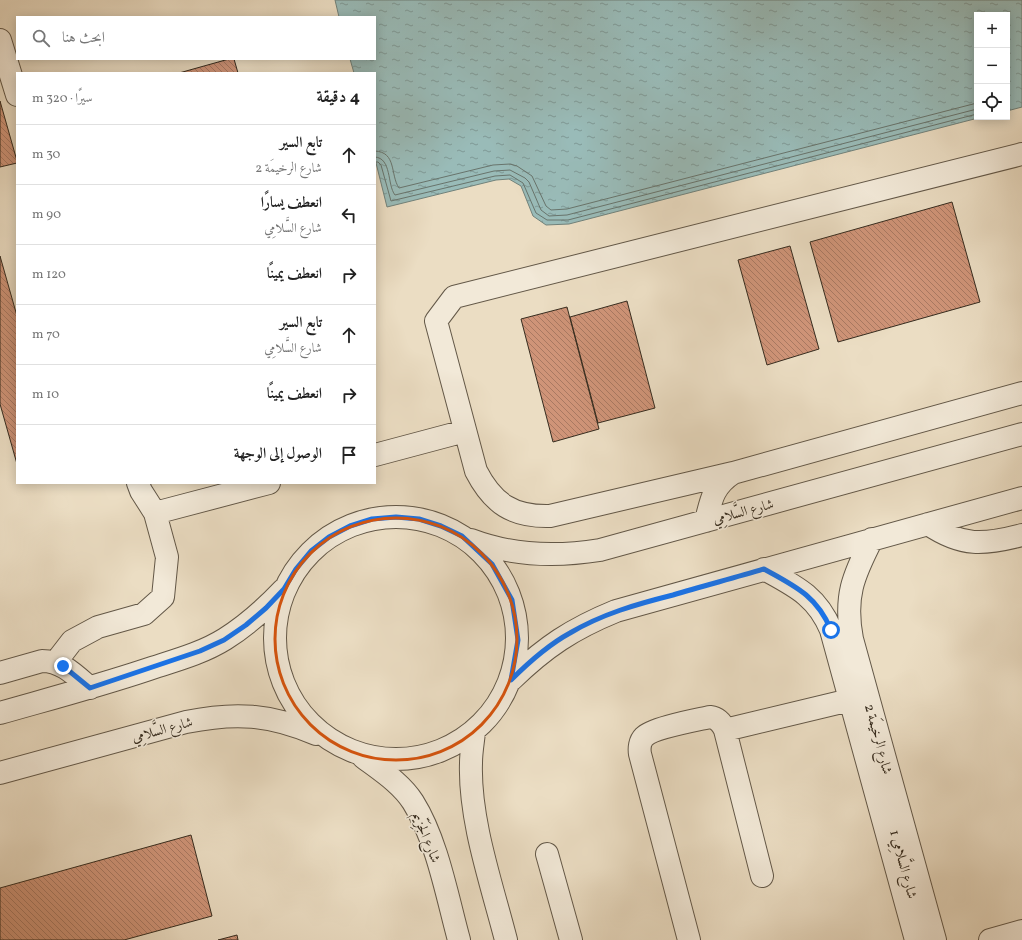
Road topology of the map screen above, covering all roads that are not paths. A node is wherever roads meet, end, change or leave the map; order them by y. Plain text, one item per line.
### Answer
1 (0, 40) edge
2 (16, 92) edge
3 (1022, 154) edge
4 (1022, 393) edge
5 (465, 431) junction
6 (1022, 434) edge
7 (376, 455) edge
8 (733, 474) junction
9 (138, 484) edge
10 (265, 484) edge
11 (1022, 498) edge
12 (155, 513) junction
13 (706, 521) junction
14 (928, 524) junction
15 (1022, 535) edge
16 (462, 536) junction
17 (872, 539) junction
18 (764, 569) junction
19 (284, 589) junction
20 (56, 663) junction
21 (0, 673) edge
22 (511, 680) junction
23 (90, 688) junction
24 (850, 700) junction
25 (0, 713) edge
26 (725, 730) junction
27 (474, 732) junction
28 (324, 737) junction
29 (360, 756) junction
30 (0, 773) edge
31 (875, 791) junction
32 (547, 854) dead end
33 (762, 876) dead end
34 (1022, 931) edge
35 (459, 940) edge
36 (506, 940) edge
37 (571, 940) edge
38 (689, 940) edge
39 (916, 940) edge
40 (925, 940) edge
41 (935, 940) edge
42 (990, 940) edge

1 - 2 street
3 - 5 street
4 - 8 street
5 - 7 street
5 - 8 street
6 - 13 street, شارع السَّلامِي
8 - 13 street
9 - 12 street
10 - 12 street
11 - 14 street
12 - 20 street
13 - 16 street, شارع السَّلامِي
14 - 15 street
14 - 17 street
16 - 19 street
16 - 22 street
17 - 18 street
17 - 41 street, شارع الرخيمَة 2
18 - 22 street
18 - 24 street, شارع الرخيمَة 2
19 - 23 street
19 - 28 street
20 - 21 street
20 - 23 street
22 - 27 street
23 - 25 street
24 - 26 street
24 - 31 street, شارع الرخيمَة 2
26 - 33 street
26 - 38 street
27 - 29 street
27 - 36 street
28 - 29 street
28 - 30 street, شارع السَّلامِي
29 - 35 street, شارع الجَزِّيم
31 - 39 street, شارع الرخيمَة 2
31 - 40 street, شارع السَّلامِي 1
32 - 37 street
34 - 42 street

